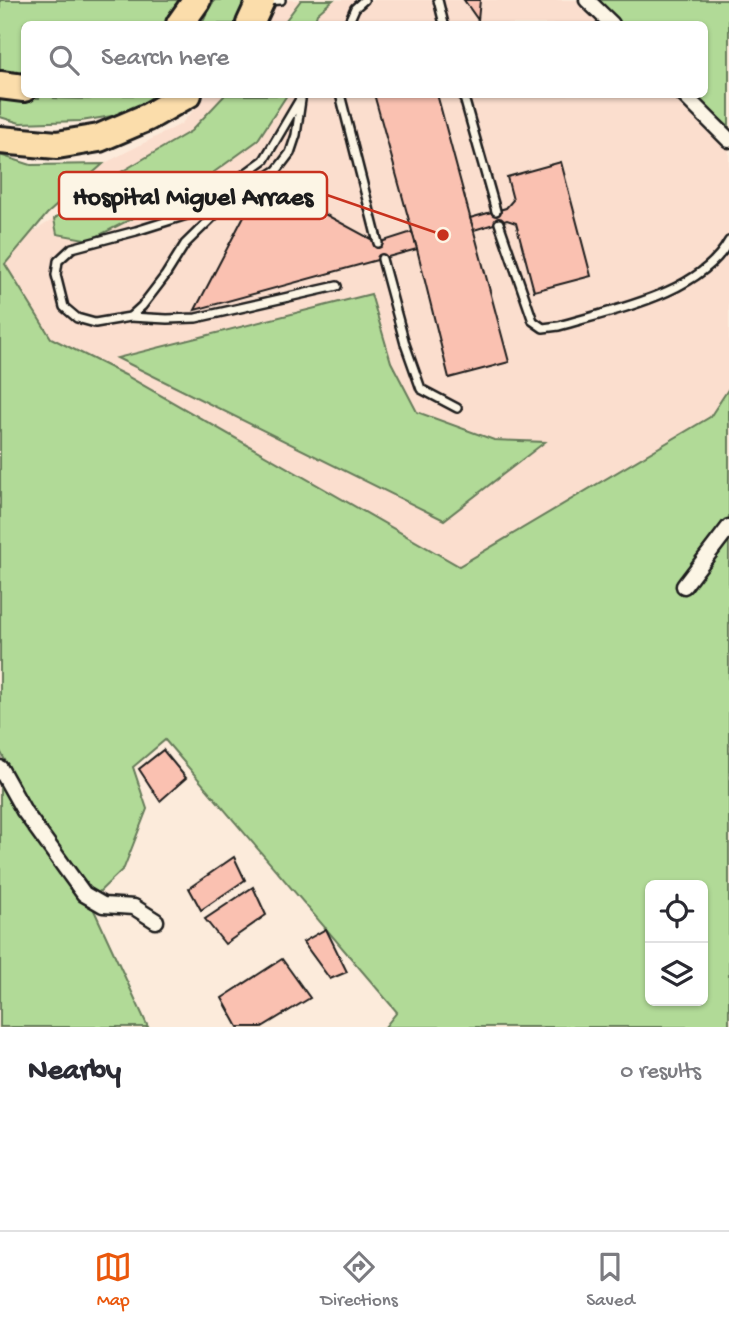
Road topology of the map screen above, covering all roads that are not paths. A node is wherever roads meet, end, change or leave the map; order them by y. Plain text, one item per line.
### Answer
1 (197, 0) edge
2 (364, 0) edge
3 (438, 0) edge
4 (587, 0) edge
5 (355, 8) junction
6 (182, 21) edge
7 (344, 21) edge
8 (349, 21) edge
9 (443, 21) edge
10 (609, 21) edge
11 (0, 85) edge
12 (21, 88) edge
13 (181, 98) edge
14 (301, 98) edge
15 (302, 98) edge
16 (341, 98) edge
17 (464, 98) edge
18 (687, 98) edge
19 (0, 139) edge
20 (729, 140) edge
21 (496, 211) dead end
22 (499, 223) dead end
23 (729, 242) edge
24 (378, 243) dead end
25 (382, 259) dead end
26 (337, 286) dead end
27 (130, 317) junction
28 (457, 408) dead end
29 (729, 527) edge
30 (684, 586) dead end
31 (0, 768) edge
32 (156, 921) dead end

1 - 6 highway
2 - 5 lane
3 - 9 lane
4 - 10 street
5 - 7 lane
5 - 8 lane
11 - 12 highway
13 - 19 highway
14 - 27 lane
15 - 27 lane
16 - 24 lane
17 - 21 lane
18 - 20 street
22 - 23 lane
25 - 28 lane
26 - 27 lane
29 - 30 street
31 - 32 street

